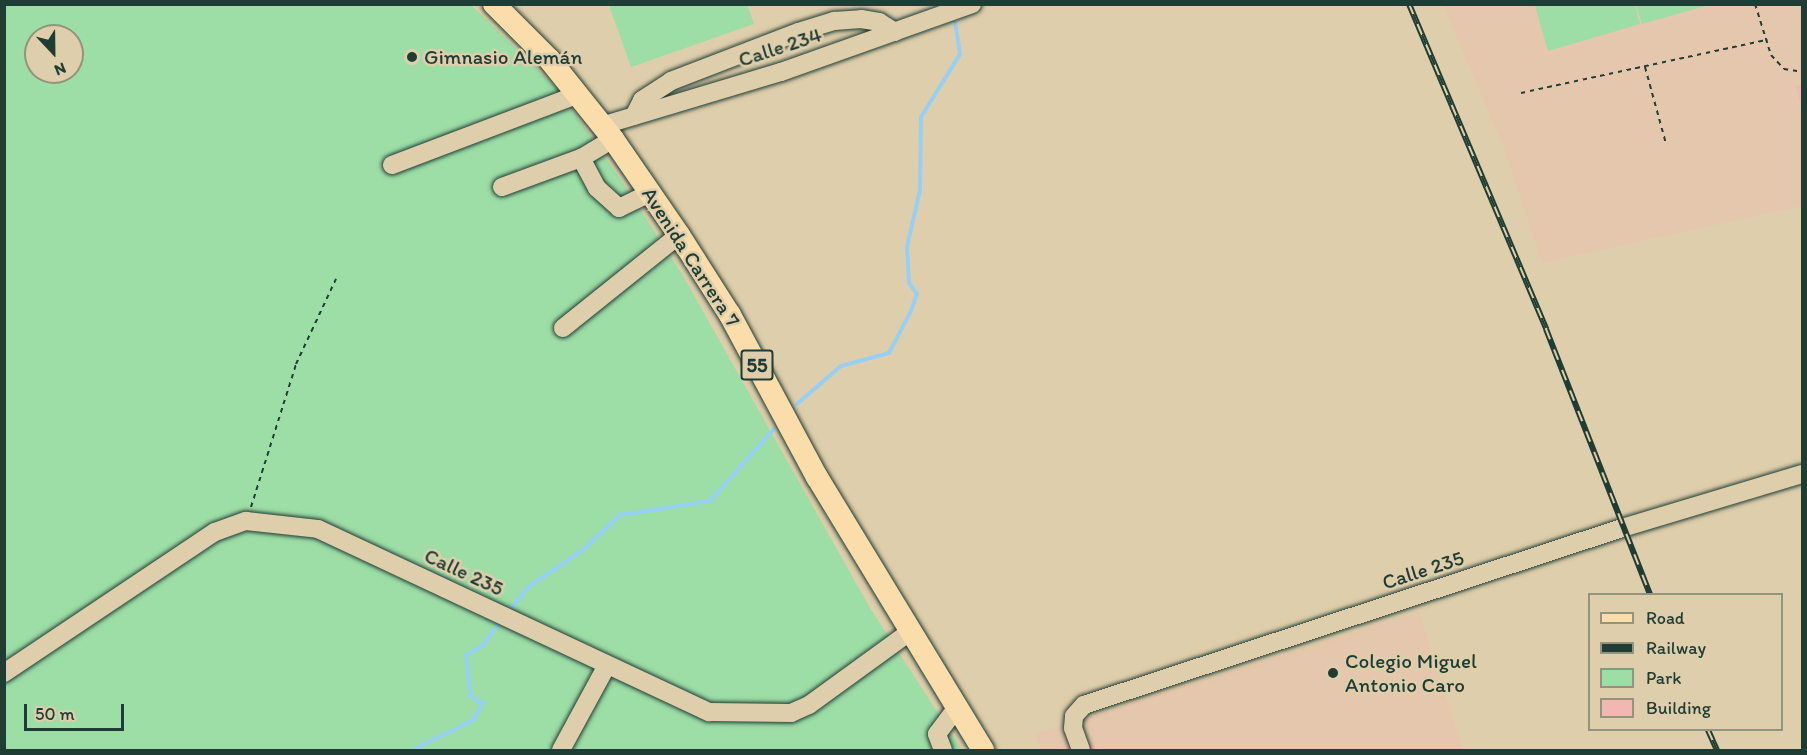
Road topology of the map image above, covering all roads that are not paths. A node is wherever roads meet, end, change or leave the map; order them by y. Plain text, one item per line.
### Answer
1 (494, 4) edge
2 (972, 4) edge
3 (895, 32) junction
4 (576, 95) junction
5 (634, 116) junction
6 (607, 133) junction
7 (581, 158) junction
8 (392, 165) dead end
9 (502, 187) dead end
10 (650, 193) junction
11 (679, 235) junction
12 (563, 328) dead end
13 (1803, 474) edge
14 (911, 631) junction
15 (606, 667) junction
16 (4, 673) edge
17 (956, 709) junction
18 (561, 750) edge
19 (943, 750) edge
20 (983, 750) edge
21 (1081, 750) edge

1 - 4 main road, Avenida Carrera 7 / 55
2 - 3 street, Calle 234
3 - 5 street, Calle 234
3 - 5 street
4 - 6 main road, Avenida Carrera 7 / 55
4 - 8 street
5 - 6 street, Calle 234
6 - 7 street, Calle 234
6 - 10 main road, Avenida Carrera 7 / 55
7 - 9 street, Calle 234
7 - 10 street
10 - 11 main road, Avenida Carrera 7 / 55
11 - 12 street
11 - 14 main road, Avenida Carrera 7 / 55
13 - 21 street, Calle 235
14 - 15 street, Calle 235
14 - 17 main road, Avenida Carrera 7 / 55
15 - 16 street, Calle 235
15 - 18 street
17 - 19 street
17 - 20 main road, Avenida Carrera 7 / 55

